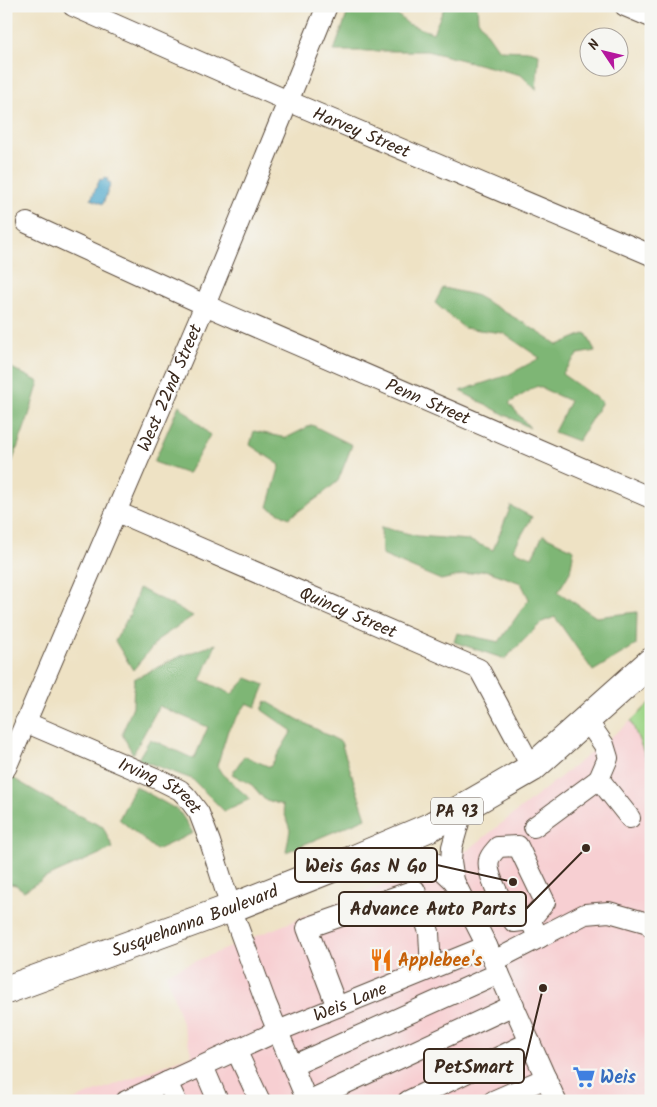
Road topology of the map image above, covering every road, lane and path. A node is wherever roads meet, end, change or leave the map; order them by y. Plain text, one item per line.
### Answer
1 (72, 6) edge
2 (327, 6) edge
3 (625, 6) edge
4 (651, 17) edge
5 (288, 101) junction
6 (27, 223) dead end
7 (651, 255) edge
8 (205, 306) junction
9 (651, 498) edge
10 (117, 512) junction
11 (651, 662) edge
12 (586, 719) junction
13 (25, 722) junction
14 (6, 768) edge
15 (532, 768) junction
16 (599, 779) junction
17 (463, 808) junction
18 (630, 818) dead end
19 (534, 827) dead end
20 (388, 845) junction
21 (454, 881) junction
22 (231, 908) junction
23 (651, 927) edge
24 (494, 960) junction
25 (430, 969) junction
26 (6, 990) edge
27 (514, 1005) junction
28 (337, 1007) junction
29 (278, 1031) junction
30 (530, 1042) junction
31 (236, 1050) junction
32 (203, 1066) junction
33 (292, 1066) junction
34 (546, 1078) junction
35 (167, 1082) junction
36 (131, 1100) edge
37 (176, 1101) edge
38 (218, 1101) edge
39 (260, 1101) edge
40 (307, 1101) edge
41 (408, 1101) edge
42 (494, 1101) edge
43 (556, 1101) edge

1 - 5 street, Harvey Street
2 - 5 street, West 22nd Street
3 - 4 street
5 - 7 street, Harvey Street
5 - 8 street, West 22nd Street
6 - 8 street, Penn Street
8 - 9 street, Penn Street
8 - 10 street, West 22nd Street
10 - 13 street, West 22nd Street
10 - 15 street, Quincy Street
11 - 12 highway, Susquehanna Boulevard / PA 93
12 - 15 highway, Susquehanna Boulevard / PA 93
12 - 16 street
13 - 14 street, West 22nd Street
13 - 22 street, Irving Street
15 - 17 highway, Susquehanna Boulevard / PA 93
16 - 18 street
16 - 19 street
17 - 20 highway, Susquehanna Boulevard / PA 93
17 - 21 street
20 - 21 street
20 - 22 highway, Susquehanna Boulevard / PA 93
21 - 24 street
22 - 26 highway, Susquehanna Boulevard / PA 93
22 - 29 street
23 - 24 street
24 - 25 street, Weis Lane
24 - 27 street
24 - 33 street
25 - 28 street, Weis Lane
25 - 28 street
27 - 30 street
27 - 40 street
28 - 29 street, Weis Lane
29 - 31 street, Weis Lane
29 - 33 street
30 - 34 street
30 - 41 street
31 - 32 street, Weis Lane
31 - 39 street
32 - 35 street, Weis Lane
32 - 38 street
33 - 40 street
34 - 42 street
34 - 43 street
35 - 36 street, Weis Lane
35 - 37 street

